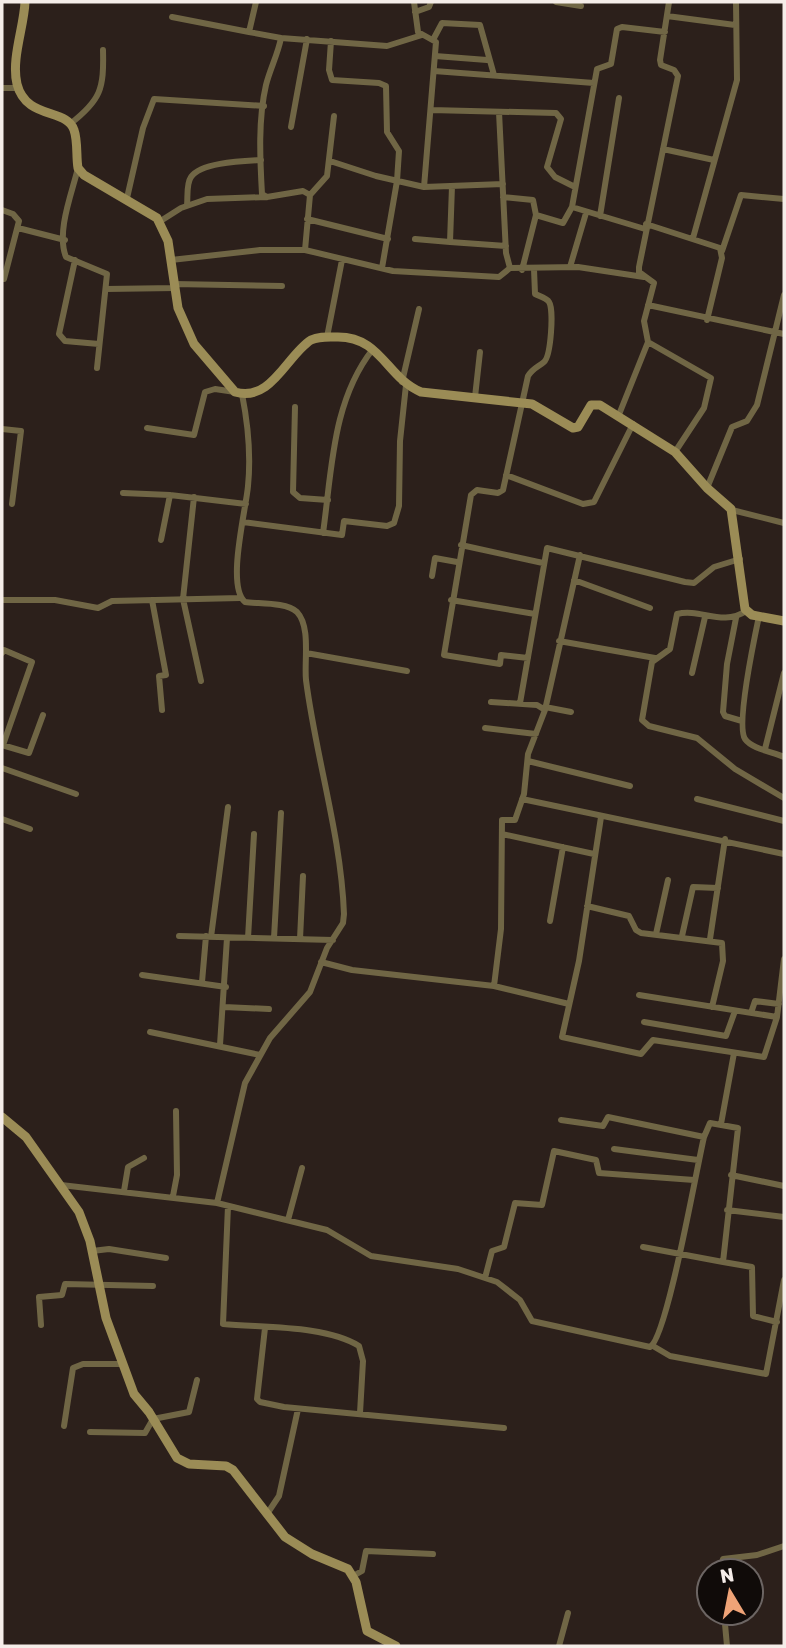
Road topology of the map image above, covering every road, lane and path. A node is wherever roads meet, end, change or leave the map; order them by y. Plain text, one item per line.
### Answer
1 (25, 2) edge
2 (256, 2) edge
3 (414, 2) edge
4 (431, 2) edge
5 (556, 2) edge
6 (669, 2) edge
7 (736, 2) edge
8 (581, 6) dead end
9 (415, 12) junction
10 (667, 16) junction
11 (173, 17) dead end
12 (735, 25) junction
13 (250, 32) junction
14 (665, 32) junction
15 (422, 35) junction
16 (281, 38) junction
17 (434, 38) junction
18 (307, 39) junction
19 (331, 41) junction
20 (103, 50) dead end
21 (435, 56) junction
22 (487, 60) junction
23 (434, 71) junction
24 (494, 75) junction
25 (594, 83) junction
26 (2, 88) edge
27 (18, 88) junction
28 (619, 97) dead end
29 (264, 106) junction
30 (431, 110) junction
31 (499, 112) junction
32 (334, 116) dead end
33 (70, 124) junction
34 (291, 127) dead end
35 (663, 149) junction
36 (261, 160) junction
37 (714, 160) junction
38 (330, 161) junction
39 (78, 168) junction
40 (397, 181) junction
41 (503, 184) junction
42 (452, 186) junction
43 (424, 187) junction
44 (575, 187) junction
45 (310, 195) junction
46 (267, 197) junction
47 (503, 197) junction
48 (127, 198) junction
49 (784, 200) edge
50 (187, 205) junction
51 (572, 207) junction
52 (2, 211) edge
53 (586, 213) junction
54 (536, 215) junction
55 (600, 216) junction
56 (307, 219) junction
57 (159, 222) junction
58 (646, 227) junction
59 (18, 228) junction
60 (693, 238) junction
61 (388, 239) junction
62 (415, 239) dead end
63 (65, 240) junction
64 (450, 242) junction
65 (506, 246) junction
66 (305, 250) junction
67 (721, 253) junction
68 (75, 260) junction
69 (171, 260) junction
70 (342, 260) junction
71 (570, 267) junction
72 (382, 268) junction
73 (510, 268) junction
74 (534, 269) junction
75 (522, 270) junction
76 (4, 278) dead end
77 (650, 278) junction
78 (174, 286) junction
79 (282, 286) dead end
80 (106, 289) junction
81 (784, 295) edge
82 (648, 305) junction
83 (419, 309) dead end
84 (707, 320) junction
85 (775, 332) junction
86 (784, 334) edge
87 (327, 337) junction
88 (648, 342) junction
89 (99, 344) junction
90 (373, 348) junction
91 (480, 352) dead end
92 (97, 368) dead end
93 (404, 384) junction
94 (239, 393) junction
95 (475, 397) junction
96 (522, 402) junction
97 (295, 407) dead end
98 (618, 417) junction
99 (633, 424) junction
100 (147, 428) dead end
101 (2, 429) edge
102 (675, 452) junction
103 (506, 475) junction
104 (707, 488) junction
105 (123, 493) dead end
106 (170, 495) junction
107 (194, 498) junction
108 (328, 500) junction
109 (246, 503) junction
110 (12, 504) dead end
111 (732, 510) junction
112 (243, 522) junction
113 (784, 523) edge
114 (323, 533) junction
115 (161, 540) dead end
116 (461, 545) junction
117 (580, 555) junction
118 (740, 559) junction
119 (457, 562) junction
120 (544, 563) junction
121 (432, 576) dead end
122 (573, 580) junction
123 (240, 598) junction
124 (183, 599) junction
125 (2, 600) edge
126 (152, 600) junction
127 (451, 600) junction
128 (650, 608) dead end
129 (747, 611) junction
130 (535, 614) junction
131 (759, 616) junction
132 (705, 617) junction
133 (736, 618) junction
134 (784, 621) edge
135 (559, 641) junction
136 (2, 653) edge
137 (306, 653) junction
138 (527, 658) junction
139 (655, 658) junction
140 (407, 671) dead end
141 (692, 673) dead end
142 (784, 673) edge
143 (201, 681) dead end
144 (491, 702) dead end
145 (520, 703) junction
146 (545, 708) junction
147 (162, 710) dead end
148 (571, 712) dead end
149 (43, 715) dead end
150 (742, 721) junction
151 (485, 727) dead end
152 (536, 734) junction
153 (2, 745) edge
154 (784, 746) edge
155 (765, 749) junction
156 (782, 756) edge
157 (528, 761) junction
158 (2, 768) edge
159 (630, 786) dead end
160 (76, 794) dead end
161 (784, 798) edge
162 (522, 799) junction
163 (697, 799) dead end
164 (228, 807) dead end
165 (281, 813) dead end
166 (601, 817) junction
167 (2, 819) edge
168 (784, 821) edge
169 (30, 829) dead end
170 (254, 834) dead end
171 (502, 834) junction
172 (725, 839) junction
173 (563, 847) junction
174 (784, 853) edge
175 (594, 854) junction
176 (303, 876) dead end
177 (668, 880) dead end
178 (718, 888) junction
179 (587, 906) junction
180 (550, 921) dead end
181 (656, 934) junction
182 (179, 936) dead end
183 (208, 936) junction
184 (682, 936) junction
185 (227, 938) junction
186 (248, 938) junction
187 (274, 938) junction
188 (300, 939) junction
189 (710, 939) junction
190 (333, 940) junction
191 (784, 959) edge
192 (321, 962) junction
193 (142, 975) dead end
194 (202, 982) junction
195 (494, 986) junction
196 (226, 987) junction
197 (639, 995) dead end
198 (569, 1004) junction
199 (779, 1004) junction
200 (223, 1007) junction
201 (712, 1007) junction
202 (269, 1009) dead end
203 (735, 1011) junction
204 (751, 1013) junction
205 (777, 1017) junction
206 (644, 1022) dead end
207 (150, 1032) dead end
208 (220, 1045) junction
209 (734, 1053) junction
210 (260, 1055) junction
211 (176, 1111) dead end
212 (2, 1116) edge
213 (561, 1120) dead end
214 (721, 1124) junction
215 (704, 1137) junction
216 (614, 1149) dead end
217 (144, 1158) dead end
218 (698, 1160) junction
219 (302, 1168) dead end
220 (731, 1175) junction
221 (694, 1180) junction
222 (61, 1185) junction
223 (784, 1186) edge
224 (124, 1191) junction
225 (173, 1196) junction
226 (218, 1203) junction
227 (228, 1206) junction
228 (727, 1210) junction
229 (784, 1217) edge
230 (288, 1220) junction
231 (643, 1247) dead end
232 (92, 1251) junction
233 (679, 1256) junction
234 (166, 1258) dead end
235 (723, 1262) junction
236 (485, 1278) junction
237 (784, 1280) edge
238 (97, 1284) junction
239 (153, 1286) dead end
240 (41, 1325) dead end
241 (776, 1325) junction
242 (265, 1328) junction
243 (784, 1328) edge
244 (653, 1346) junction
245 (121, 1364) junction
246 (197, 1380) dead end
247 (298, 1409) junction
248 (360, 1413) junction
249 (153, 1419) junction
250 (64, 1426) dead end
251 (504, 1428) dead end
252 (90, 1432) dead end
253 (267, 1514) junction
254 (784, 1546) edge
255 (433, 1554) dead end
256 (740, 1557) edge
257 (353, 1576) junction
258 (568, 1613) dead end
259 (725, 1627) edge
260 (394, 1646) edge
261 (559, 1646) edge
262 (727, 1646) edge

1 - 27 street
2 - 13 street
3 - 9 street
4 - 9 street
5 - 8 street
6 - 10 street
7 - 12 street
9 - 15 street
10 - 12 street
10 - 14 street
11 - 13 street
12 - 37 street
13 - 16 street
14 - 25 street
14 - 35 street
15 - 17 street
15 - 19 street
16 - 18 street
16 - 29 street
17 - 21 street
17 - 22 street
18 - 19 street
18 - 34 street
19 - 40 street
20 - 33 street
21 - 22 street
21 - 23 street
22 - 24 street
23 - 24 street
23 - 30 street
24 - 25 street
25 - 44 street
26 - 27 street
27 - 33 street
28 - 55 street
29 - 36 street
29 - 48 street
30 - 31 street
30 - 43 street
31 - 41 street
31 - 44 street
32 - 38 street
33 - 39 street
35 - 37 street
35 - 58 street
36 - 46 street
36 - 50 street
37 - 60 street
38 - 40 street
38 - 45 street
39 - 48 street
39 - 63 street
40 - 43 street
40 - 61 street
41 - 42 street
41 - 47 street
42 - 43 street
42 - 64 street
44 - 51 street
45 - 46 street
45 - 56 street
46 - 50 street
47 - 54 street
47 - 65 street
48 - 57 street
49 - 67 street
50 - 57 street
51 - 53 street
51 - 54 street
52 - 59 street
53 - 55 street
53 - 71 street
54 - 75 street
55 - 58 street
56 - 61 street
56 - 66 street
57 - 69 street
58 - 60 street
58 - 77 street
59 - 63 street
59 - 76 street
60 - 67 street
61 - 72 street
62 - 64 street
63 - 68 street
64 - 65 street
65 - 73 street
66 - 69 street
66 - 70 street
67 - 84 street
68 - 80 street
68 - 89 street
69 - 78 street
70 - 72 street
70 - 87 street
71 - 74 street
71 - 77 street
72 - 73 street
73 - 75 street
74 - 75 street
74 - 96 street
77 - 82 street
78 - 79 street
78 - 80 street
78 - 94 street
80 - 89 street
81 - 85 street
82 - 84 street
82 - 88 street
83 - 93 street
84 - 85 street
85 - 86 street
85 - 104 street
87 - 90 street
87 - 94 street
88 - 98 street
88 - 102 street
89 - 92 street
90 - 93 street
90 - 108 street
91 - 95 street
93 - 95 street
93 - 114 street
94 - 100 street
94 - 109 street
95 - 96 street
96 - 98 street
96 - 103 street
97 - 108 street
98 - 99 street
99 - 102 street
99 - 103 street
101 - 110 street
102 - 104 street
103 - 116 street
104 - 111 street
105 - 106 street
106 - 107 street
106 - 115 street
107 - 109 street
107 - 124 street
108 - 114 street
109 - 112 street
111 - 113 street
111 - 118 street
112 - 114 street
112 - 123 street
116 - 119 street
116 - 120 street
117 - 118 street
117 - 120 street
117 - 122 street
118 - 129 street
119 - 121 street
119 - 127 street
120 - 130 street
122 - 128 street
122 - 135 street
123 - 124 street
123 - 137 street
124 - 126 street
124 - 143 street
125 - 126 street
126 - 147 street
127 - 130 street
127 - 138 street
129 - 131 street
129 - 133 street
130 - 138 street
131 - 134 street
131 - 150 street
132 - 133 street
132 - 139 street
132 - 141 street
133 - 150 street
135 - 139 street
135 - 146 street
136 - 153 street
137 - 140 street
137 - 190 street
138 - 145 street
139 - 161 street
142 - 155 street
144 - 145 street
145 - 146 street
146 - 148 street
146 - 152 street
149 - 153 street
150 - 155 street
151 - 152 street
152 - 157 street
154 - 156 street
155 - 156 street
157 - 159 street
157 - 162 street
158 - 160 street
162 - 166 street
162 - 171 street
163 - 168 street
164 - 183 street
165 - 187 street
166 - 172 street
166 - 175 street
167 - 169 street
170 - 186 street
171 - 173 street
171 - 195 street
172 - 174 street
172 - 178 street
173 - 175 street
173 - 180 street
175 - 179 street
176 - 188 street
177 - 181 street
178 - 184 street
178 - 189 street
179 - 181 street
179 - 198 street
181 - 184 street
182 - 183 street
183 - 185 street
183 - 194 street
184 - 189 street
185 - 186 street
185 - 196 street
186 - 187 street
187 - 188 street
188 - 190 street
189 - 201 street
190 - 192 street
191 - 199 street
192 - 195 street
192 - 210 street
193 - 194 street
194 - 196 street
195 - 198 street
196 - 200 street
197 - 201 street
198 - 209 street
199 - 204 street
199 - 205 street
200 - 202 street
200 - 208 street
201 - 203 street
203 - 204 street
203 - 206 street
204 - 205 street
205 - 209 street
207 - 208 street
208 - 210 street
209 - 214 street
210 - 226 street
211 - 225 street
212 - 222 street
213 - 215 street
214 - 215 street
214 - 220 street
215 - 218 street
216 - 218 street
217 - 224 street
218 - 221 street
219 - 230 street
220 - 223 street
220 - 228 street
221 - 233 street
221 - 236 street
222 - 224 street
222 - 232 street
224 - 225 street
225 - 226 street
226 - 227 street
227 - 230 street
227 - 242 street
228 - 229 street
228 - 235 street
230 - 236 street
231 - 233 street
232 - 234 street
232 - 238 street
233 - 235 street
233 - 244 street
235 - 241 street
236 - 244 street
237 - 241 street
238 - 239 street
238 - 240 street
238 - 245 street
241 - 243 street
241 - 244 street
242 - 247 street
242 - 248 street
245 - 249 street
245 - 250 street
246 - 249 street
247 - 248 street
247 - 253 street
248 - 251 street
249 - 252 street
249 - 253 street
253 - 257 street
254 - 256 street
255 - 257 street
257 - 260 street
258 - 261 street
259 - 262 street

